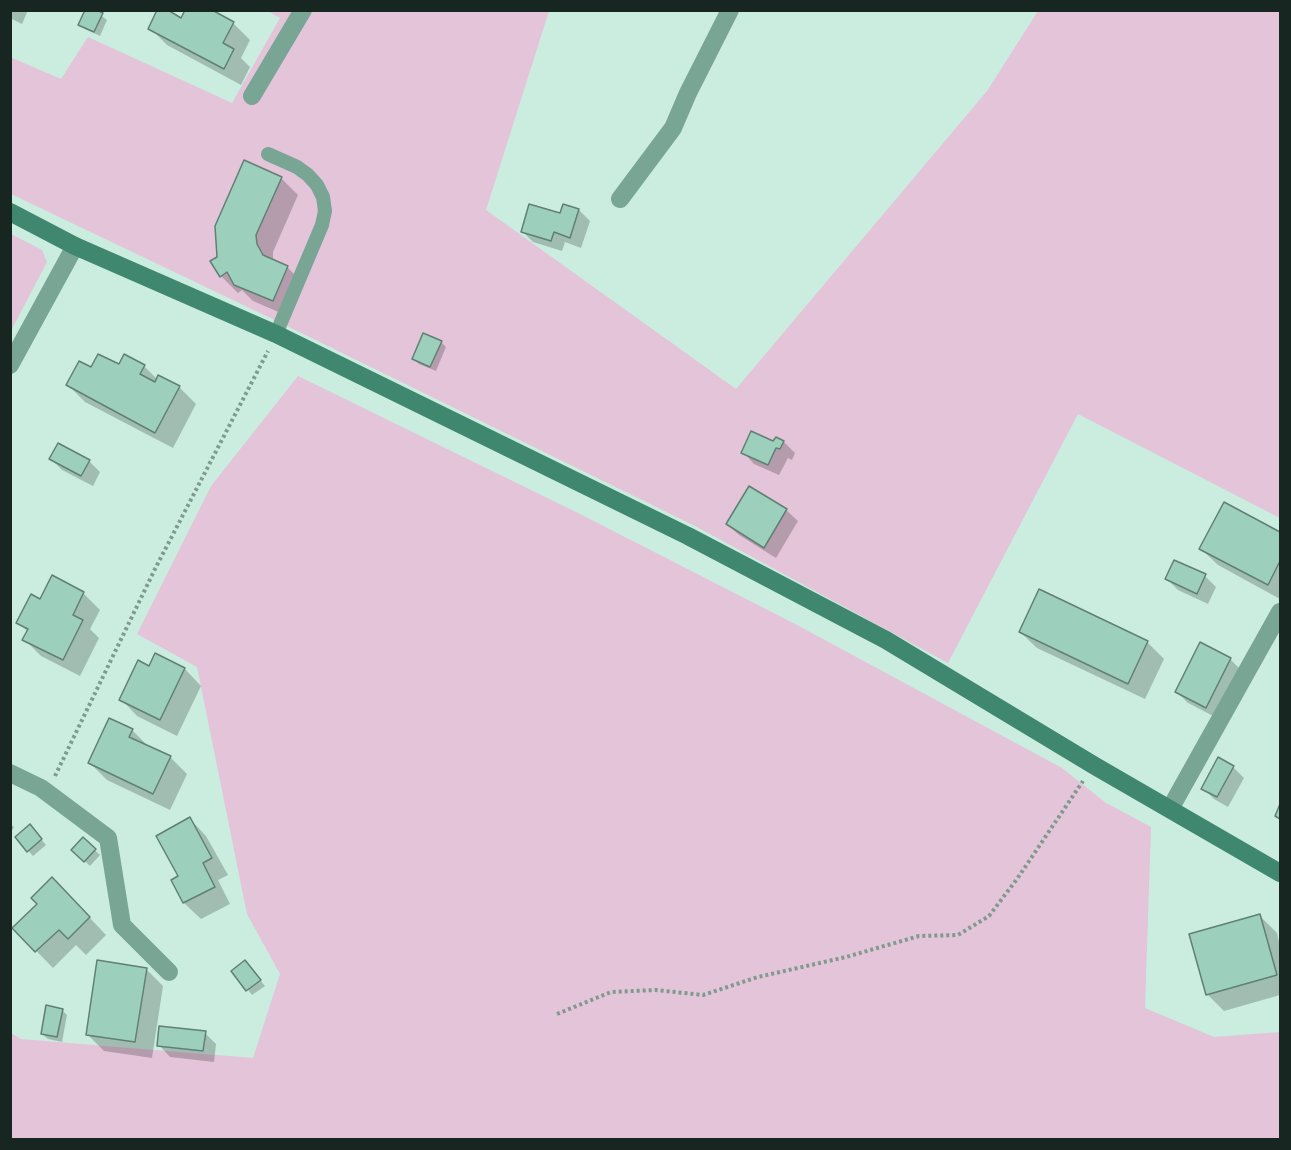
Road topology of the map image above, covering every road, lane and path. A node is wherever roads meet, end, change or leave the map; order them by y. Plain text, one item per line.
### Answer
1 (303, 10) edge
2 (730, 10) edge
3 (252, 96) dead end
4 (268, 154) dead end
5 (620, 199) dead end
6 (10, 212) edge
7 (75, 246) junction
8 (276, 334) junction
9 (10, 365) edge
10 (1281, 612) edge
11 (1095, 766) junction
12 (10, 773) edge
13 (41, 788) junction
14 (1170, 809) junction
15 (1281, 873) edge
16 (169, 972) dead end
17 (557, 1014) dead end

1 - 3 street
2 - 5 street
4 - 8 lane
6 - 7 street
7 - 8 street
7 - 9 street
8 - 11 street
8 - 13 path
10 - 14 street
11 - 14 street
11 - 17 path
12 - 13 street
13 - 16 street
14 - 15 street

